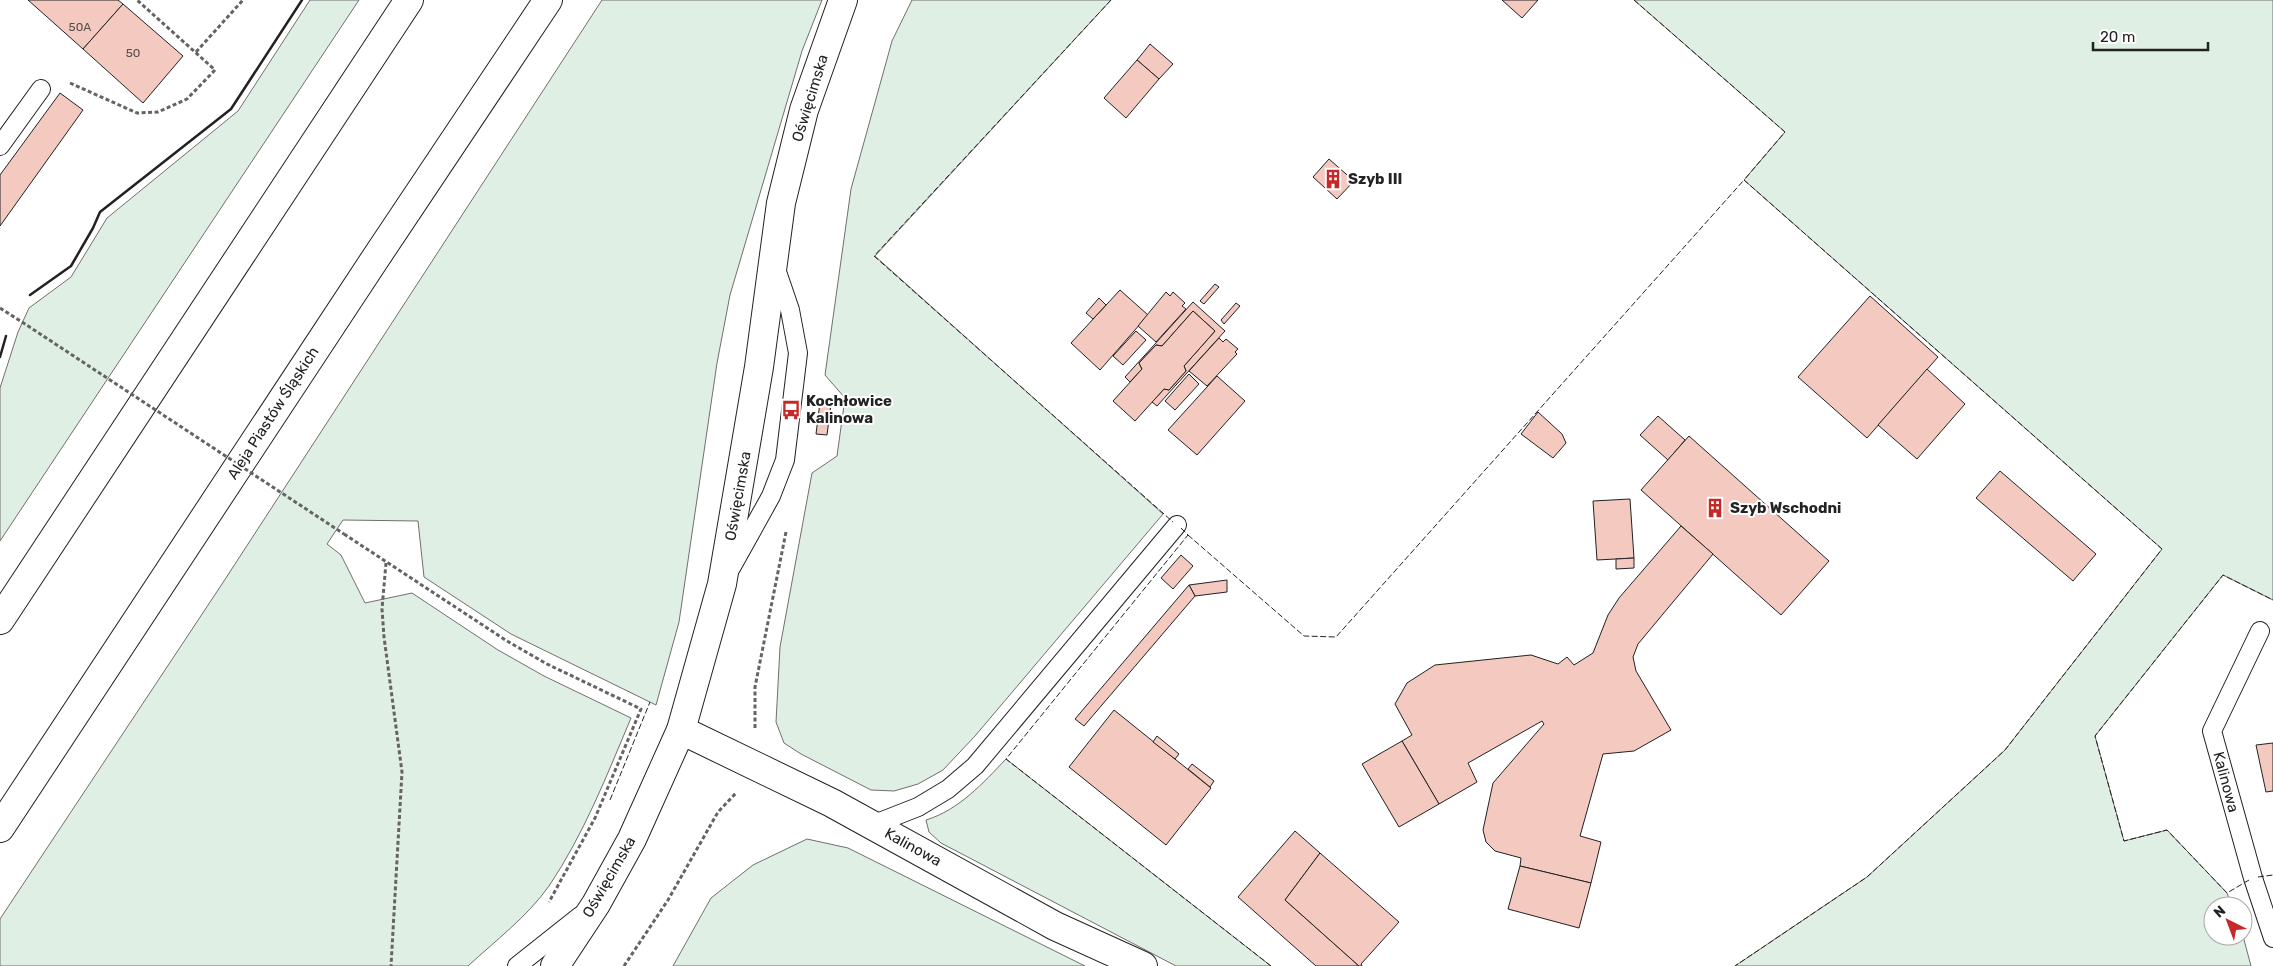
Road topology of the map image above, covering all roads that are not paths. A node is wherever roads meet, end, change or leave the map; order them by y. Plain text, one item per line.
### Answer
1 (409, 0) edge
2 (548, 0) edge
3 (843, 0) edge
4 (41, 89) dead end
5 (0, 146) edge
6 (773, 261) junction
7 (1177, 525) dead end
8 (722, 584) junction
9 (0, 620) edge
10 (2260, 631) dead end
11 (681, 730) junction
12 (872, 825) junction
13 (0, 828) edge
14 (596, 904) junction
15 (2273, 938) edge
16 (517, 966) edge
17 (555, 966) edge
18 (1143, 966) edge

1 - 9 main road
2 - 13 main road, Aleja Piastów Śląskich
3 - 6 main road, Oświęcimska
4 - 5 lane
6 - 8 main road, Oświęcimska
6 - 8 lane
7 - 12 lane
8 - 11 main road, Oświęcimska
10 - 15 lane, Kalinowa
11 - 12 main road, Kalinowa
11 - 14 main road, Oświęcimska
12 - 18 main road, Kalinowa
14 - 16 lane
14 - 17 main road, Oświęcimska

